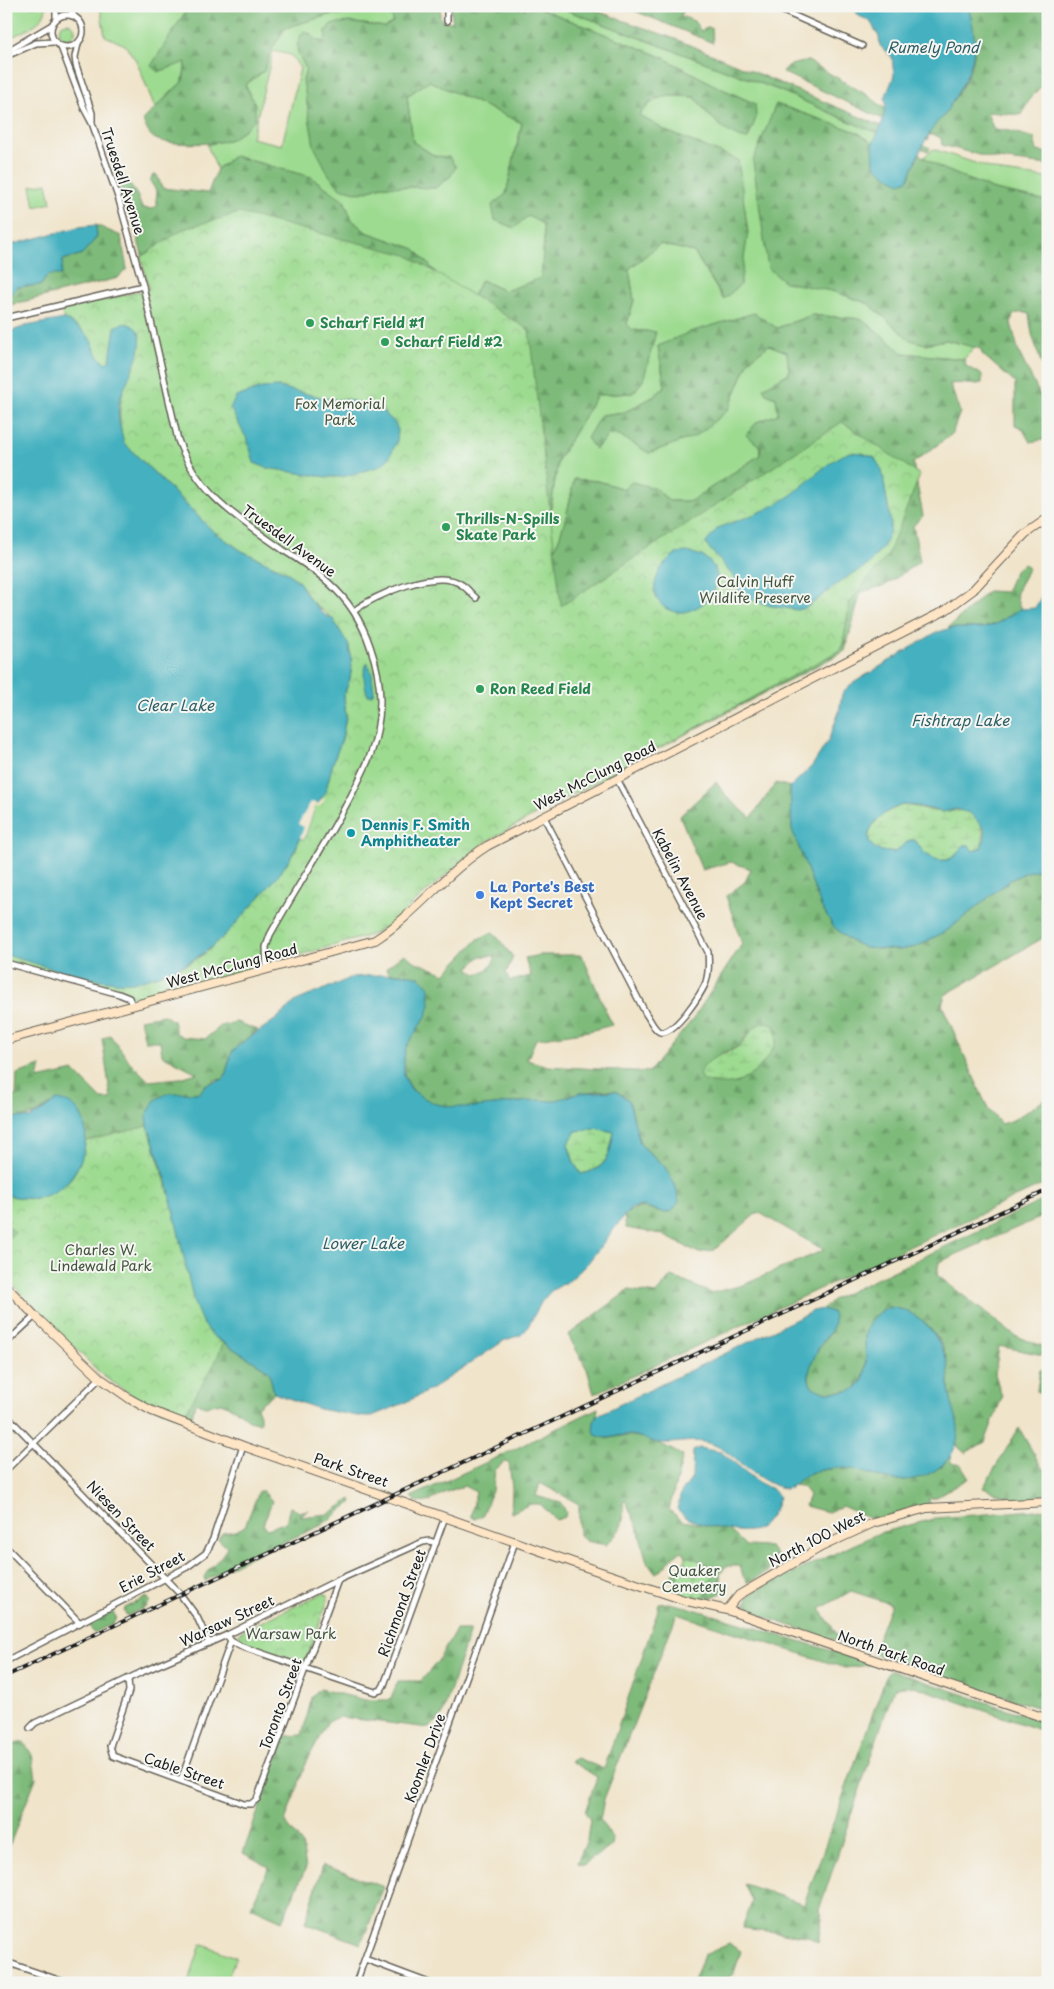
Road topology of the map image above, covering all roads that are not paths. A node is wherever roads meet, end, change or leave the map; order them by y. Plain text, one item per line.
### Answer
1 (56, 6) edge
2 (68, 6) edge
3 (447, 6) edge
4 (772, 6) edge
5 (74, 16) junction
6 (56, 18) junction
7 (447, 21) dead end
8 (52, 25) junction
9 (54, 42) junction
10 (78, 44) junction
11 (61, 46) junction
12 (862, 46) dead end
13 (6, 52) edge
14 (6, 56) edge
15 (92, 123) junction
16 (144, 286) junction
17 (6, 318) edge
18 (1048, 518) edge
19 (476, 598) dead end
20 (354, 611) junction
21 (617, 779) junction
22 (544, 817) junction
23 (6, 963) edge
24 (268, 969) junction
25 (132, 1005) junction
26 (6, 1040) edge
27 (6, 1286) edge
28 (35, 1316) junction
29 (6, 1344) edge
30 (100, 1378) junction
31 (6, 1415) edge
32 (34, 1443) junction
33 (243, 1446) junction
34 (6, 1470) edge
35 (1048, 1502) edge
36 (445, 1517) junction
37 (515, 1542) junction
38 (436, 1543) junction
39 (6, 1547) edge
40 (166, 1579) junction
41 (338, 1580) junction
42 (727, 1610) junction
43 (80, 1623) junction
44 (227, 1635) junction
45 (231, 1641) junction
46 (208, 1642) junction
47 (6, 1661) edge
48 (306, 1667) junction
49 (128, 1679) junction
50 (1048, 1719) edge
51 (30, 1728) dead end
52 (181, 1780) junction
53 (251, 1804) joint
54 (364, 1959) junction
55 (6, 1962) edge
56 (67, 1983) edge
57 (356, 1983) edge
58 (429, 1983) edge

1 - 6 street
2 - 5 street
3 - 7 street
4 - 12 street
5 - 6 street
5 - 10 street
6 - 8 street
8 - 9 street
8 - 13 street
9 - 11 street
9 - 14 street
10 - 11 street
10 - 15 street, Truesdell Avenue
11 - 15 street, Truesdell Avenue
15 - 16 street, Truesdell Avenue
16 - 17 street
16 - 20 street, Truesdell Avenue
18 - 21 street, West McClung Road
19 - 20 street
20 - 24 street, Truesdell Avenue
21 - 22 street, West McClung Road
21 - 22 street, Kabelin Avenue
22 - 24 street, West McClung Road
23 - 25 street
24 - 25 street, West McClung Road
25 - 26 street, West McClung Road
27 - 28 street, Park Street
28 - 29 street
28 - 30 street, Park Street
30 - 32 street
30 - 33 street, Park Street
31 - 32 street, Niesen Street
32 - 34 street
32 - 40 street, Niesen Street
33 - 36 street, Park Street
33 - 40 street, Erie Street
35 - 42 street, North 100 West
36 - 37 street, Park Street
36 - 38 street, Richmond Street
37 - 42 street, Park Street
37 - 54 street, Koomler Drive
38 - 41 street, Warsaw Street
38 - 48 street, Richmond Street
39 - 43 street
40 - 43 street, Erie Street
40 - 46 street, Niesen Street
41 - 44 street, Warsaw Street
41 - 48 street, Toronto Street
42 - 50 street, North Park Road
43 - 47 street, Erie Street
44 - 45 street
44 - 46 street, Warsaw Street
45 - 48 street
45 - 52 street
46 - 49 street, Warsaw Street
48 - 53 street, Toronto Street
49 - 51 street, Warsaw Street
49 - 52 street, Cable Street
52 - 53 street, Cable Street
54 - 57 street, Koomler Drive
54 - 58 street
55 - 56 street

